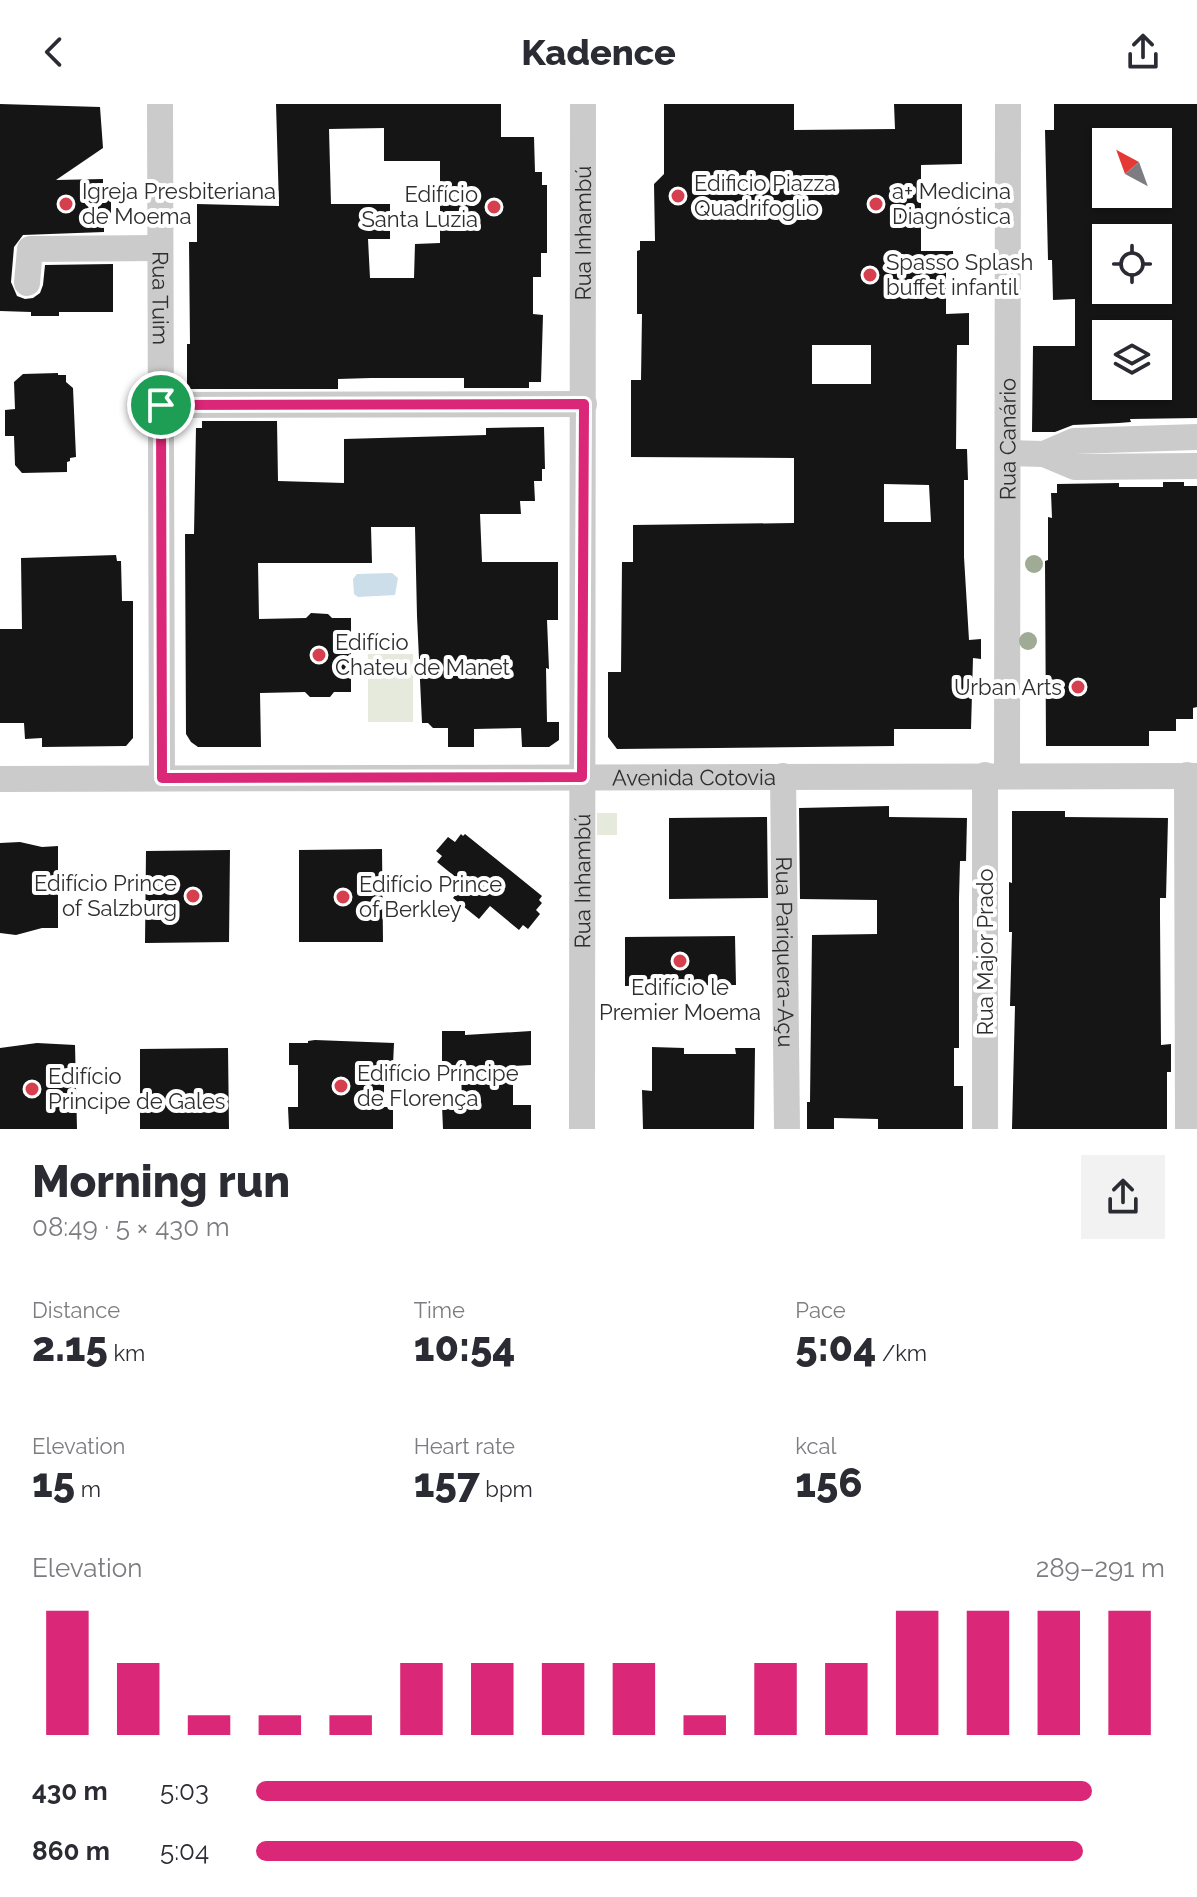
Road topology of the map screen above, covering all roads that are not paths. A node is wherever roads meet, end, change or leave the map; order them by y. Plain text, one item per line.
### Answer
1 (160, 104) edge
2 (583, 104) edge
3 (1008, 104) edge
4 (160, 248) junction
5 (27, 283) dead end
6 (584, 404) junction
7 (161, 405) junction
8 (1197, 437) edge
9 (1008, 453) junction
10 (1044, 454) junction
11 (1197, 466) edge
12 (996, 775) junction
13 (783, 776) junction
14 (1192, 776) edge
15 (582, 777) junction
16 (162, 778) junction
17 (0, 779) edge
18 (582, 1129) edge
19 (787, 1129) edge
20 (985, 1129) edge
21 (1188, 1129) edge

1 - 4 street, Rua Tuim
2 - 6 street, Rua Inhambú
3 - 9 street, Rua Canário
4 - 5 street
4 - 7 street, Rua Tuim
6 - 7 street
6 - 15 street, Rua Inhambú
7 - 16 street, Rua Tuim
8 - 10 street
9 - 10 street
9 - 12 street, Rua Canário
10 - 11 street
12 - 13 street, Avenida Cotovia
12 - 14 street, Avenida Cotovia
12 - 20 street, Rua Major Prado
13 - 15 street, Avenida Cotovia
13 - 19 street, Rua Pariquera-Açu
14 - 21 street
15 - 16 street, Avenida Cotovia
15 - 18 street, Rua Inhambú
16 - 17 street, Avenida Cotovia

